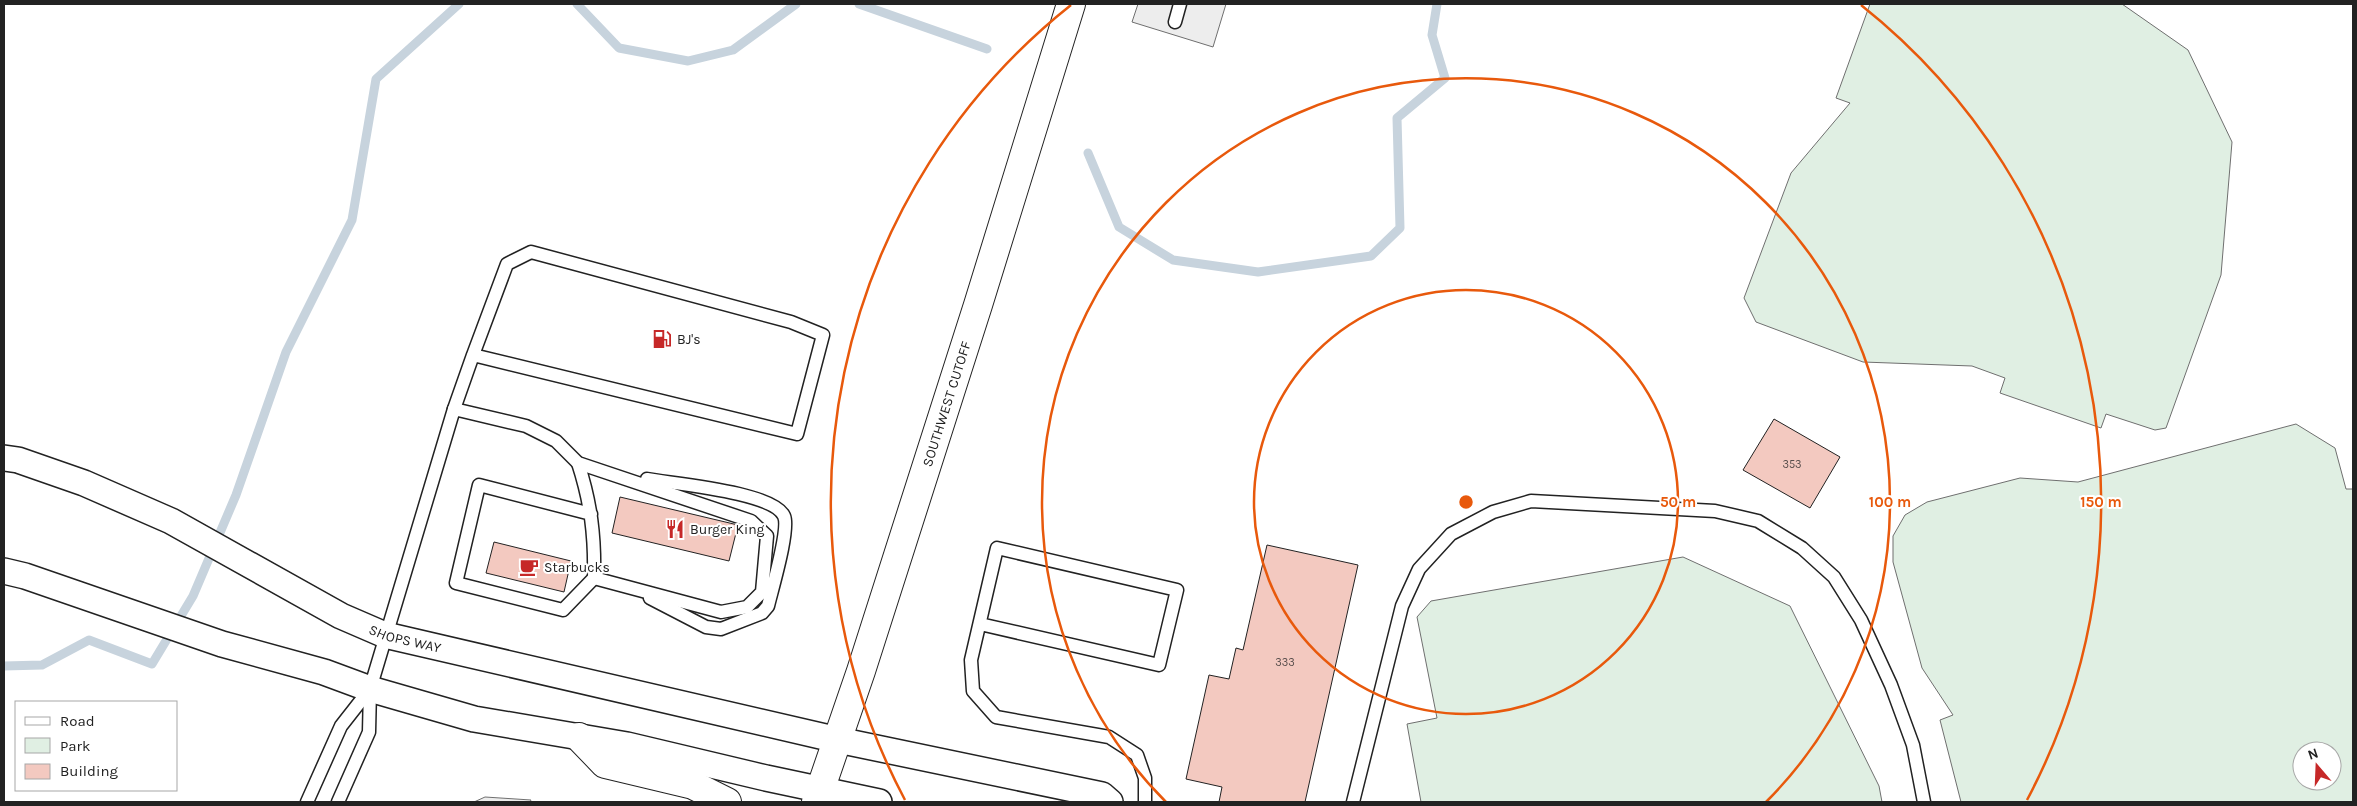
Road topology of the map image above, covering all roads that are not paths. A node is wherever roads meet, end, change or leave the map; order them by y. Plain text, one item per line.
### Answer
1 (1071, 4) edge
2 (1180, 4) edge
3 (1175, 22) dead end
4 (473, 355) junction
5 (454, 409) junction
6 (4, 458) edge
7 (578, 463) junction
8 (609, 473) junction
9 (591, 514) junction
10 (4, 571) edge
11 (594, 578) junction
12 (632, 588) junction
13 (980, 624) junction
14 (385, 635) junction
15 (370, 689) junction
16 (579, 737) junction
17 (838, 740) junction
18 (818, 796) edge
19 (307, 802) edge
20 (338, 802) edge
21 (727, 802) edge
22 (879, 802) edge
23 (1110, 802) edge
24 (1145, 802) edge
25 (1353, 802) edge
26 (1924, 802) edge

1 - 17 main road, SOUTHWEST CUTOFF
2 - 3 lane
4 - 4 lane
4 - 5 lane
5 - 7 lane
5 - 14 lane
6 - 14 street, SHOPS WAY
7 - 8 lane
7 - 9 lane
8 - 12 lane
8 - 12 lane
9 - 11 lane
9 - 11 lane
10 - 15 street
11 - 12 lane
13 - 13 lane
13 - 24 lane
14 - 15 lane
14 - 17 street, SHOPS WAY
15 - 16 street
15 - 19 lane
15 - 20 lane
16 - 18 street
16 - 21 main road
17 - 18 main road, SOUTHWEST CUTOFF
17 - 23 street, SHOPS WAY
18 - 22 street
25 - 26 lane

